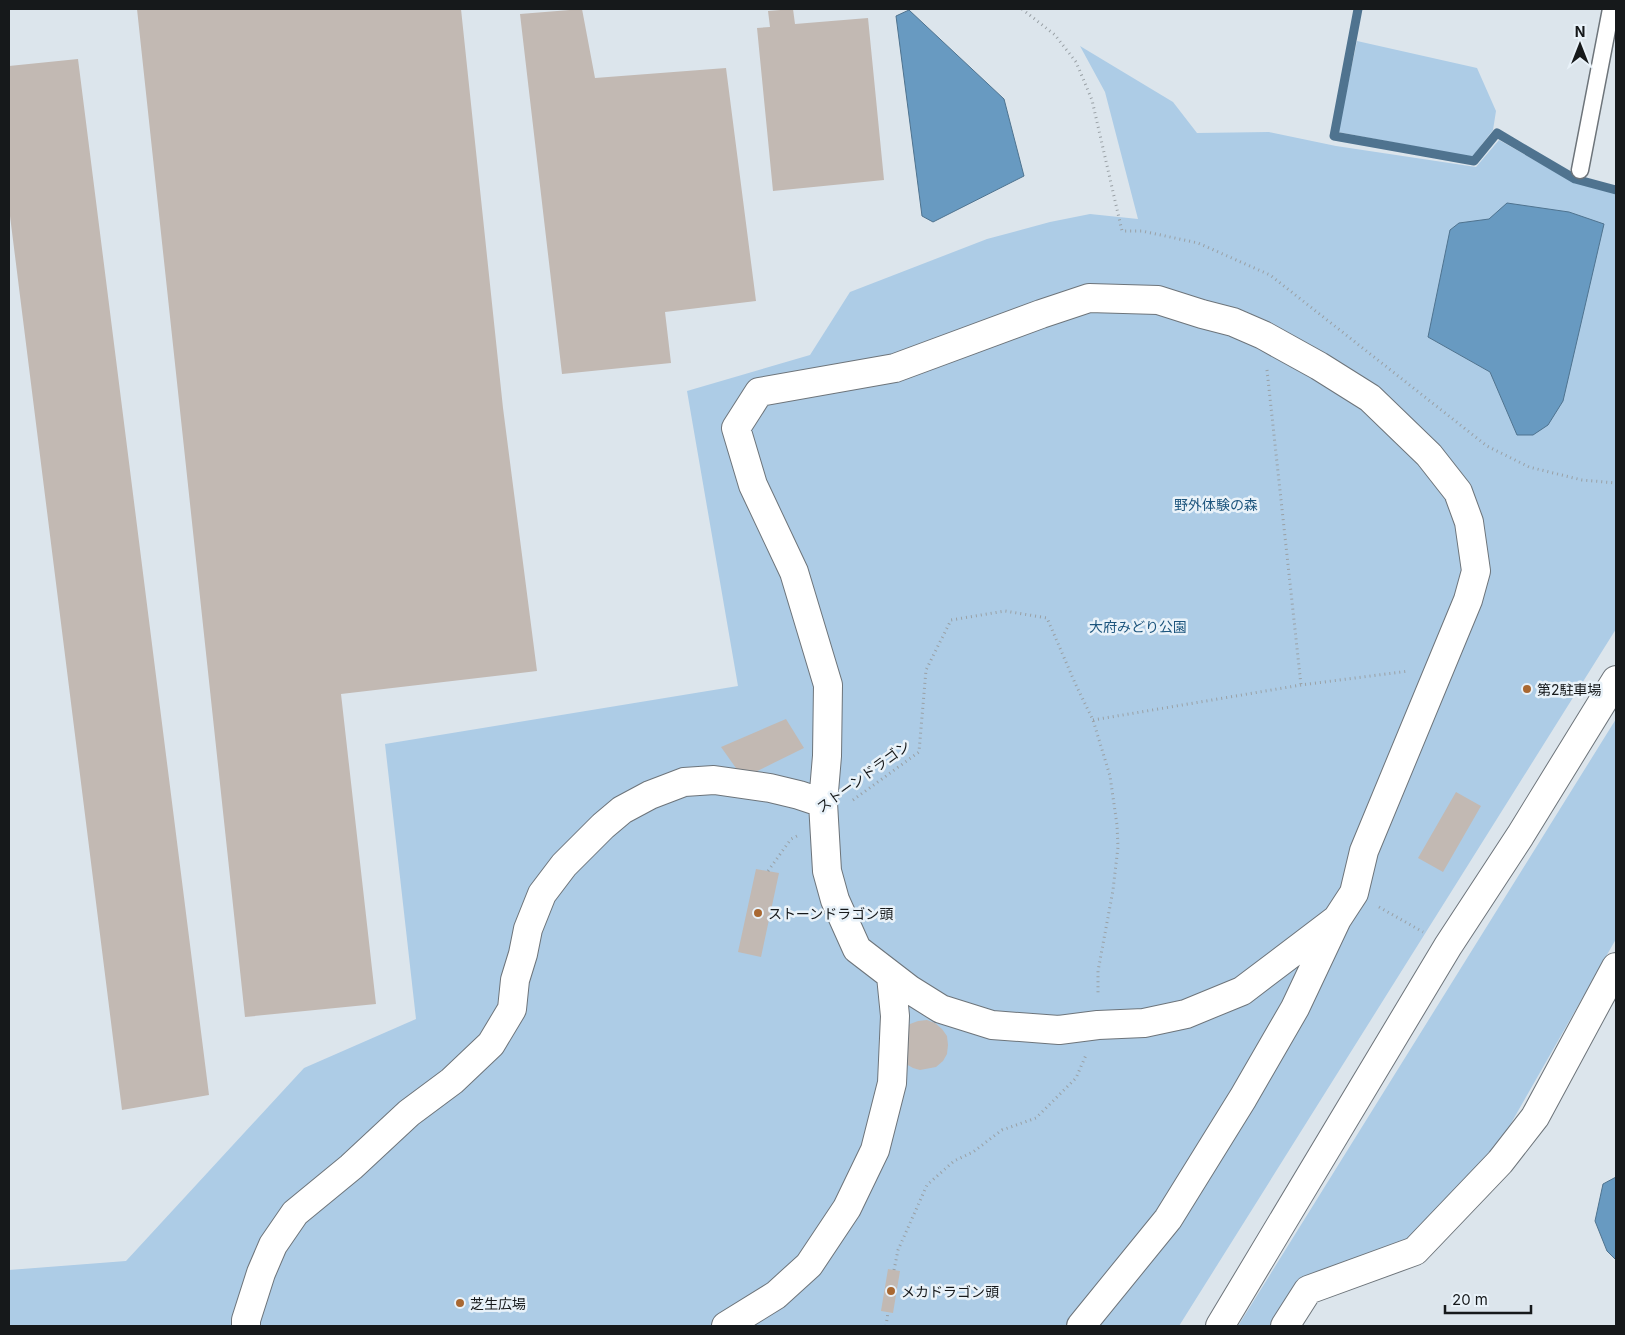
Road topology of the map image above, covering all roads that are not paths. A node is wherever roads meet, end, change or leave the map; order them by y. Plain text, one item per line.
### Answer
1 (1611, 9) edge
2 (1580, 170) dead end
3 (1616, 680) edge
4 (823, 812) junction
5 (1337, 920) junction
6 (1616, 968) edge
7 (892, 976) junction
8 (246, 1326) edge
9 (726, 1326) edge
10 (1081, 1326) edge
11 (1220, 1326) edge
12 (1285, 1326) edge

1 - 2 lane
3 - 11 street
4 - 5 street
4 - 7 street
4 - 8 street
5 - 7 street
5 - 10 street
6 - 12 street
7 - 9 street

